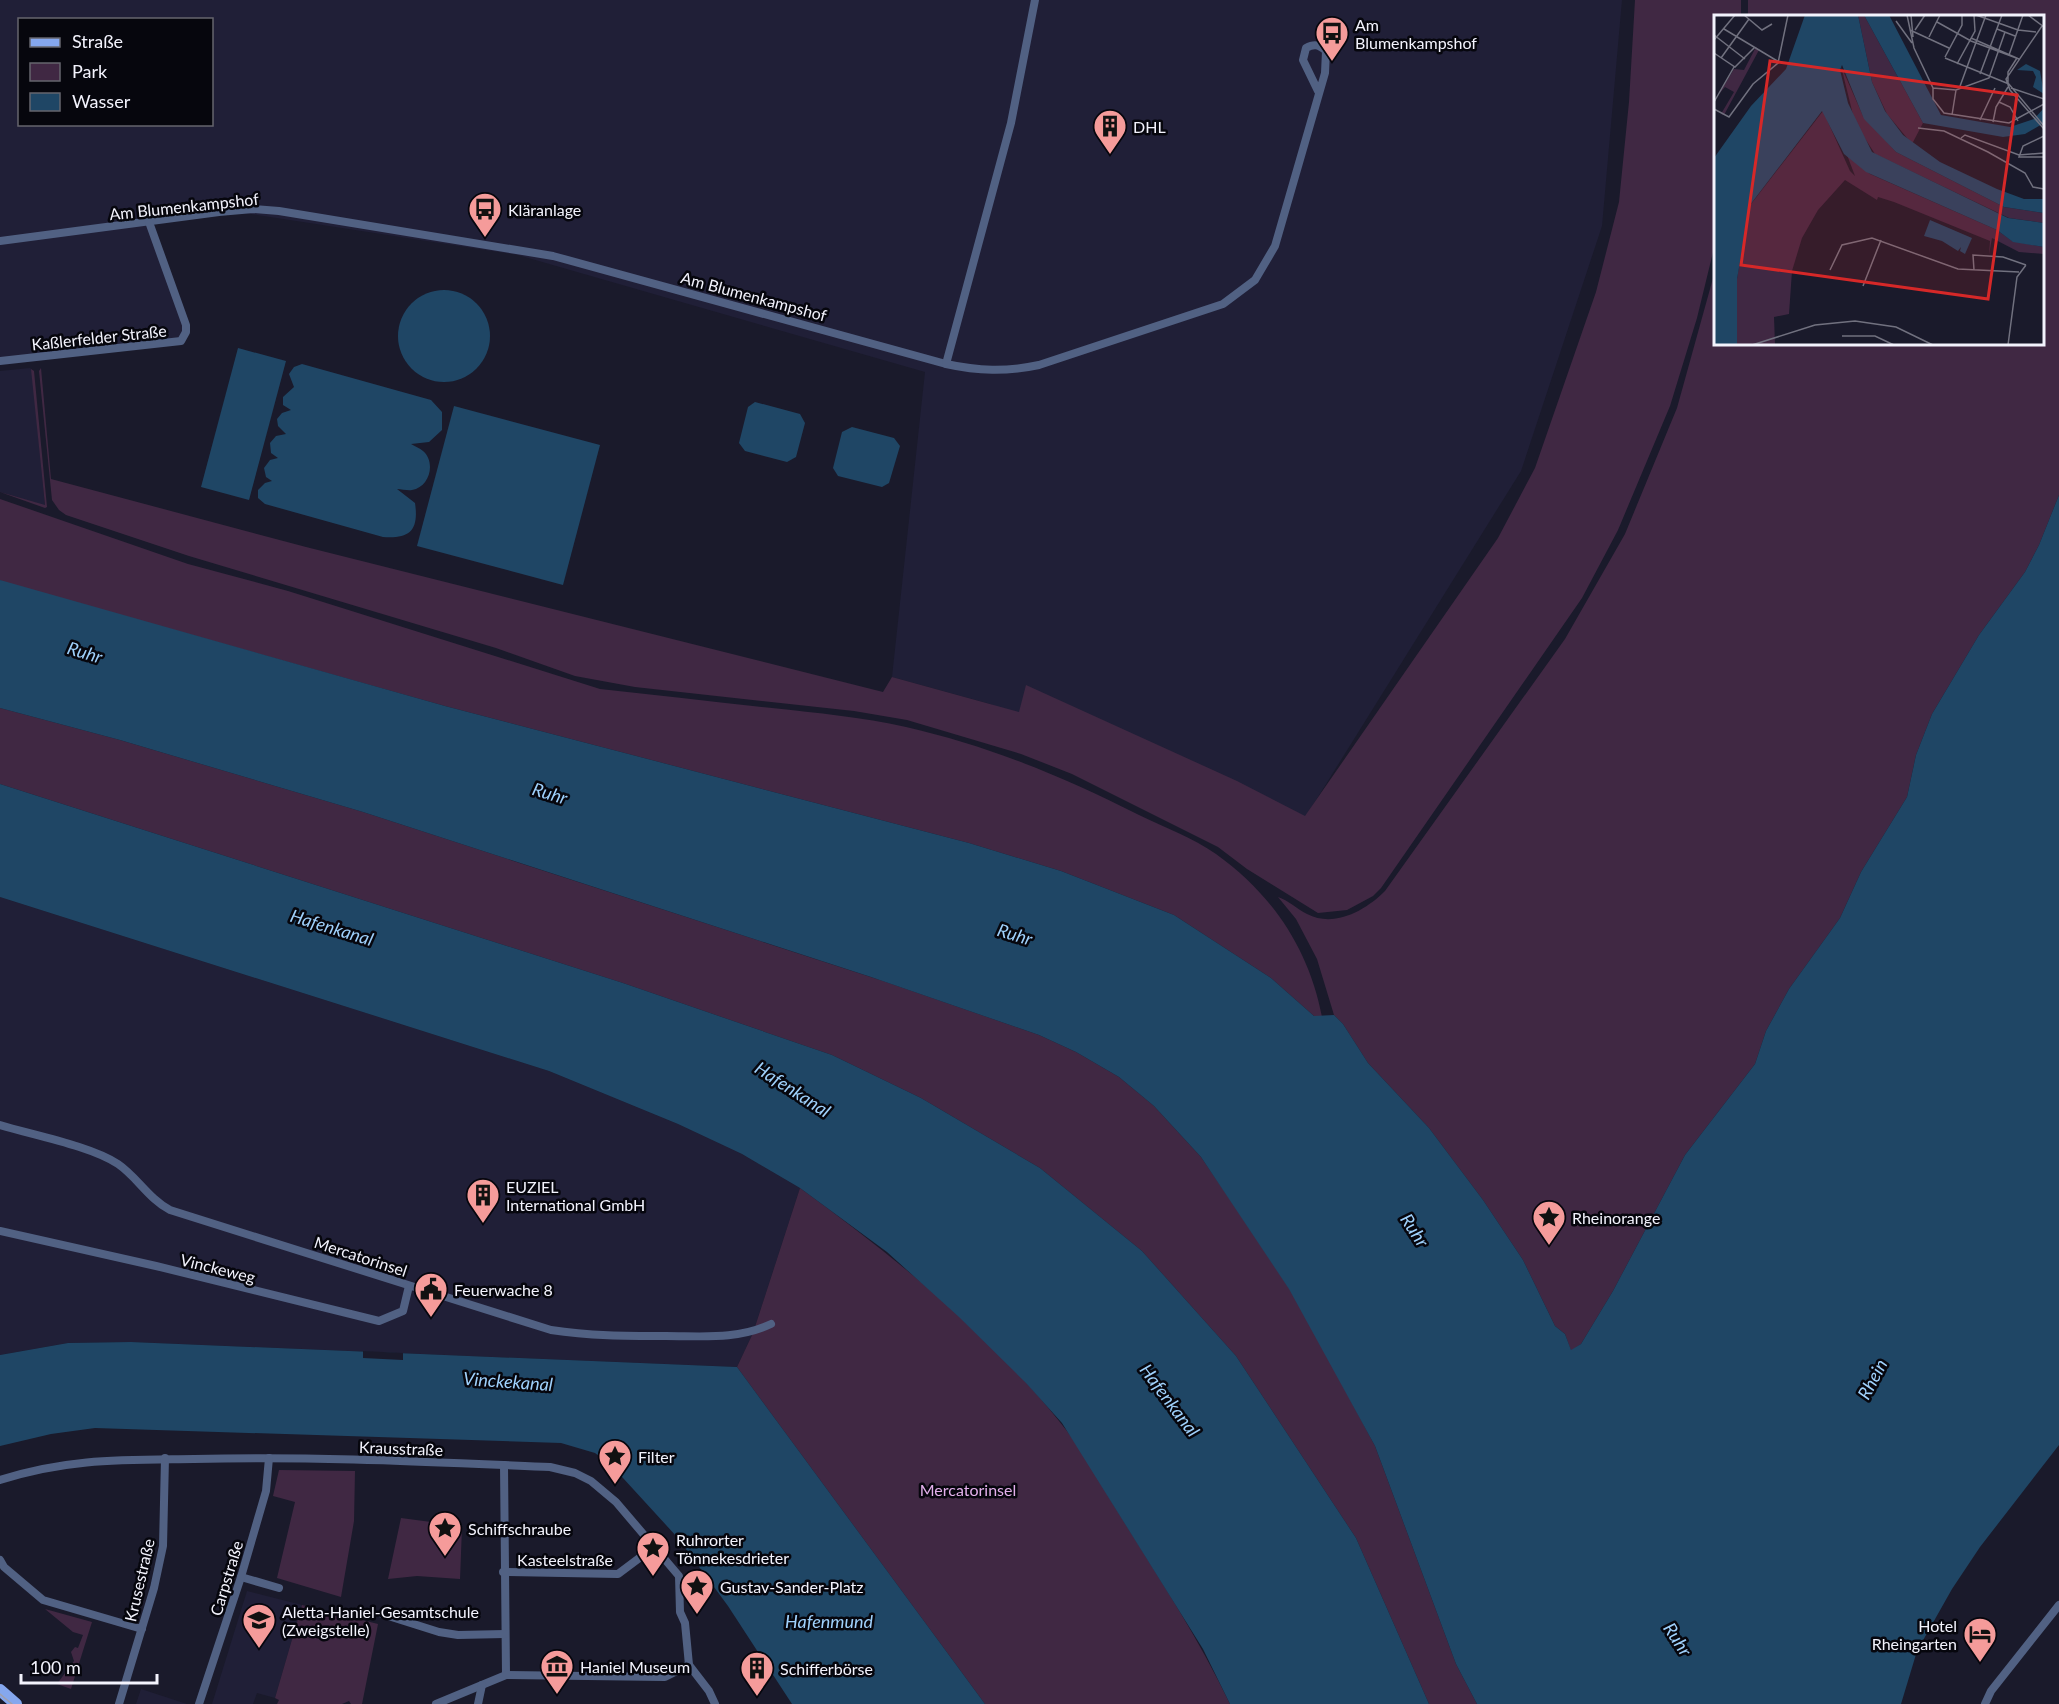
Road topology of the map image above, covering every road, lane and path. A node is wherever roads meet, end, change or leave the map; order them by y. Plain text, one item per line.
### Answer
1 (1035, 0) edge
2 (1318, 91) junction
3 (149, 222) junction
4 (0, 241) edge
5 (0, 361) edge
6 (946, 364) junction
7 (0, 1125) edge
8 (0, 1231) edge
9 (410, 1286) junction
10 (771, 1324) dead end
11 (165, 1458) junction
12 (269, 1458) junction
13 (504, 1465) junction
14 (0, 1479) edge
15 (654, 1546) junction
16 (0, 1560) edge
17 (503, 1572) junction
18 (241, 1577) junction
19 (279, 1588) dead end
20 (2059, 1605) edge
21 (382, 1614) dead end
22 (142, 1629) junction
23 (505, 1634) junction
24 (689, 1665) junction
25 (506, 1675) junction
26 (482, 1685) junction
27 (0, 1690) edge
28 (16, 1704) edge
29 (119, 1704) edge
30 (199, 1704) edge
31 (436, 1704) edge
32 (478, 1704) edge
33 (715, 1704) edge
34 (1985, 1704) edge

1 - 6 street
2 - 2 street, Am Blumenkampshof
2 - 6 street, Am Blumenkampshof
3 - 4 street, Am Blumenkampshof
3 - 5 street, Kaßlerfelder Straße
3 - 6 street, Am Blumenkampshof
7 - 9 street, Mercatorinsel
8 - 9 street, Vinckeweg
9 - 10 street, Mercatorinsel
11 - 12 street, Krausstraße
11 - 14 street, Krausstraße
11 - 22 street, Krusestraße
12 - 13 street, Krausstraße
12 - 18 street, Carpstraße
13 - 15 street, Krausstraße
13 - 17 street
15 - 17 street, Kasteelstraße
15 - 24 street, Krausstraße
16 - 22 street
17 - 23 street
18 - 19 street
18 - 30 street, Carpstraße
20 - 34 street
21 - 23 street
22 - 29 street, Krusestraße
23 - 25 street
24 - 25 street
24 - 33 street
25 - 26 street
26 - 31 street
26 - 32 street
27 - 28 main road

